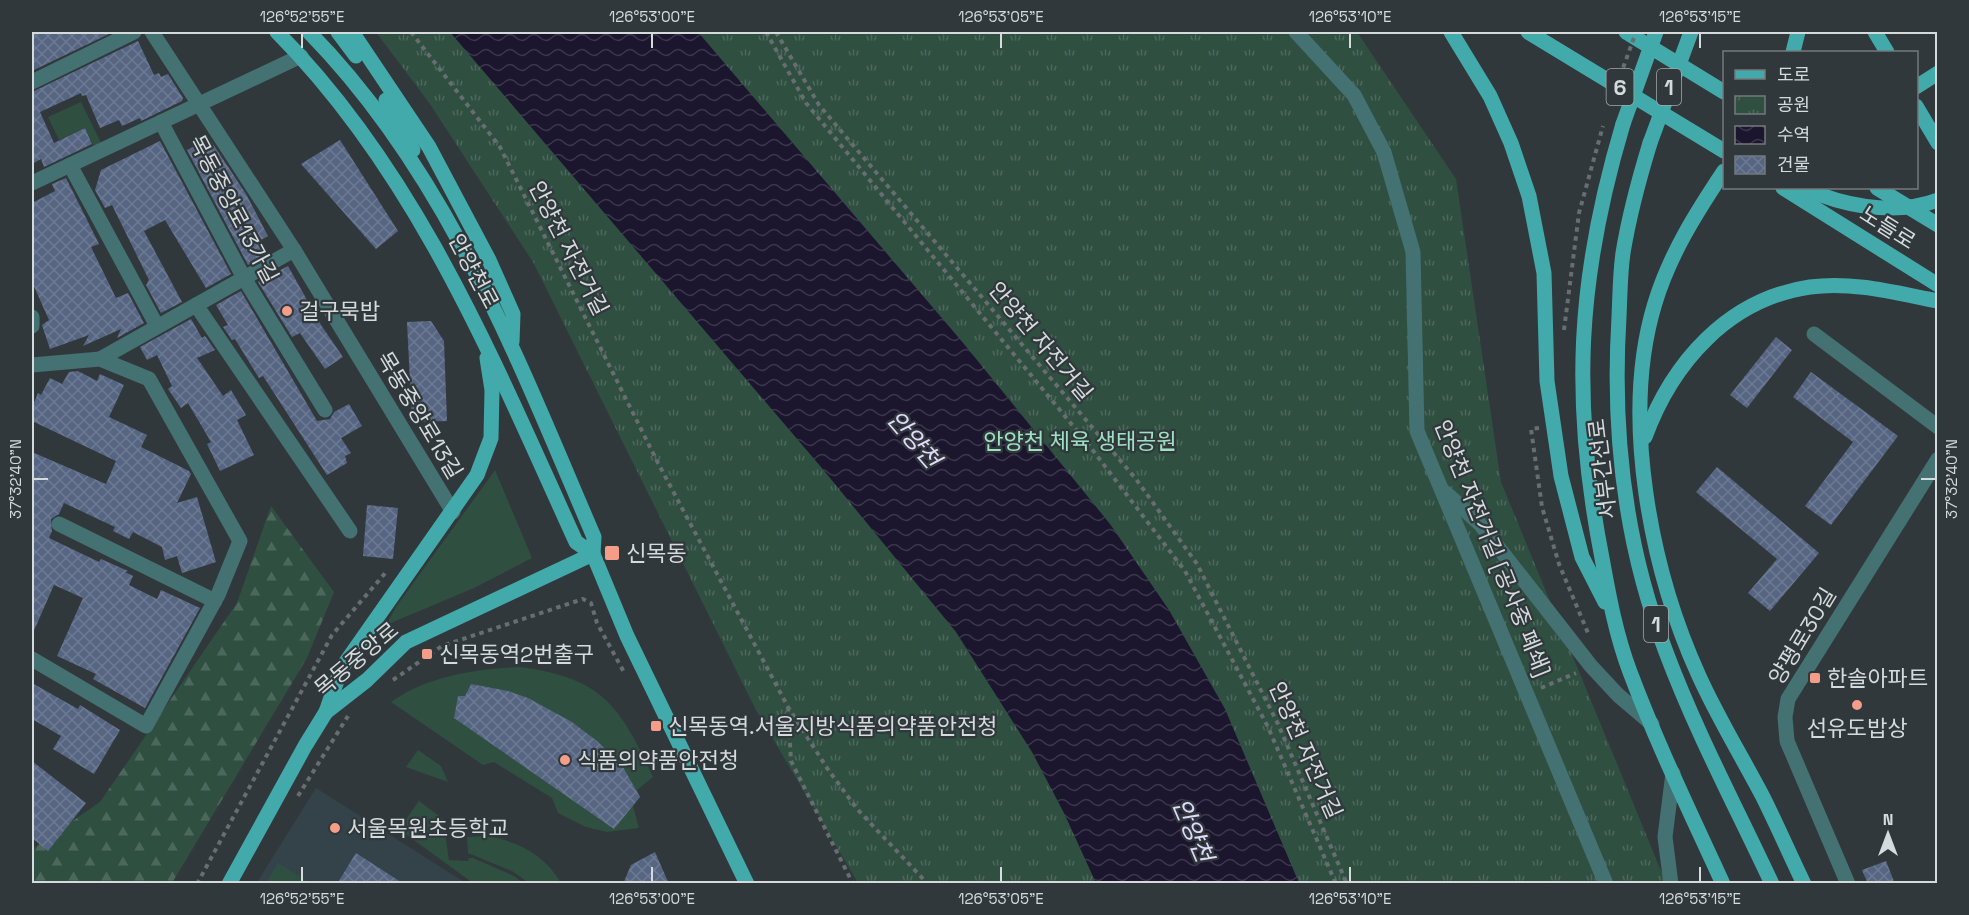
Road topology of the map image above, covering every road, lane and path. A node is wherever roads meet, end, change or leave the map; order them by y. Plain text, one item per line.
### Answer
1 (134, 32) edge
2 (152, 32) edge
3 (277, 32) edge
4 (309, 32) edge
5 (338, 32) edge
6 (352, 32) edge
7 (411, 32) edge
8 (766, 32) edge
9 (777, 32) edge
10 (1296, 32) edge
11 (1451, 32) edge
12 (1528, 32) edge
13 (1626, 32) edge
14 (1636, 32) edge
15 (1656, 32) edge
16 (1691, 32) edge
17 (1798, 32) edge
18 (1875, 32) edge
19 (1793, 51) edge
20 (1886, 51) edge
21 (301, 56) junction
22 (1691, 71) junction
23 (1938, 73) edge
24 (32, 82) edge
25 (1723, 83) edge
26 (1918, 86) edge
27 (1723, 91) edge
28 (1614, 95) dead end
29 (200, 104) junction
30 (1918, 108) edge
31 (161, 122) junction
32 (1938, 143) edge
33 (1720, 147) edge
34 (70, 165) junction
35 (419, 171) junction
36 (1723, 174) edge
37 (32, 183) edge
38 (1785, 189) edge
39 (1807, 189) edge
40 (1879, 189) edge
41 (1938, 200) edge
42 (1938, 225) edge
43 (294, 250) junction
44 (244, 278) junction
45 (1938, 285) edge
46 (1938, 302) edge
47 (196, 304) junction
48 (32, 317) edge
49 (32, 326) edge
50 (157, 326) junction
51 (1814, 334) dead end
52 (484, 340) junction
53 (512, 348) junction
54 (100, 358) junction
55 (32, 365) edge
56 (325, 410) dead end
57 (1938, 427) edge
58 (1531, 429) dead end
59 (1642, 443) junction
60 (1938, 459) edge
61 (1441, 489) junction
62 (453, 512) junction
63 (59, 524) dead end
64 (350, 531) dead end
65 (593, 554) junction
66 (394, 564) dead end
67 (215, 601) junction
68 (1613, 619) junction
69 (597, 623) dead end
70 (1590, 638) dead end
71 (32, 658) edge
72 (1591, 666) junction
73 (383, 687) dead end
74 (1527, 694) junction
75 (354, 707) dead end
76 (788, 707) junction
77 (326, 712) junction
78 (1652, 724) junction
79 (1673, 773) junction
80 (297, 799) dead end
81 (197, 884) edge
82 (229, 884) edge
83 (747, 884) edge
84 (853, 884) edge
85 (928, 884) edge
86 (1335, 884) edge
87 (1347, 884) edge
88 (1606, 884) edge
89 (1671, 884) edge
90 (1723, 884) edge
91 (1773, 884) edge
92 (1804, 884) edge
93 (1848, 884) edge

1 - 24 street
2 - 29 street, 목동중앙로13길
3 - 21 main road, 안양천로
4 - 35 main road, 안양천로
5 - 35 main road
6 - 53 main road
7 - 76 path, 안양천 자전거길
8 - 86 path
9 - 87 path, 안양천 자전거길
10 - 61 street, 안양천 자전거길 [공사중 폐쇄]
11 - 68 main road
12 - 33 main road, 6
13 - 22 main road, 6
14 - 28 path, bridge
15 - 68 main road, 서부간선로 / 1, bridge
16 - 91 main road, 서부간선로 / 1, bridge
17 - 19 main road
18 - 20 main road
21 - 29 street, 목동중앙로13가길
21 - 52 main road, 안양천로
22 - 25 main road
22 - 27 main road, 6
23 - 26 main road
29 - 31 street, 목동중앙로13가길
29 - 43 street, 목동중앙로13길
30 - 32 main road
31 - 34 street, 목동중앙로13가길
31 - 44 street, 목동중앙로13가길
34 - 37 street, 목동중앙로13가길
34 - 50 street
35 - 53 main road, 안양천로
36 - 59 main road
38 - 45 main road, 노들로
39 - 41 main road, bridge
40 - 42 main road, 노들로
43 - 44 street
43 - 62 street, 목동중앙로13길
44 - 47 street
44 - 56 street, 목동중앙로13가길
46 - 59 main road
47 - 50 street
47 - 64 street
48 - 49 street
50 - 54 street
51 - 57 street
52 - 62 main road
52 - 65 main road, 안양천로
53 - 65 main road, 안양천로
54 - 55 street
54 - 67 street
58 - 70 path
59 - 92 main road
60 - 93 street, 양평로30길
61 - 72 street
61 - 74 street, 안양천 자전거길 [공사중 폐쇄]
62 - 77 main road
63 - 67 street
65 - 77 main road, 목동중앙로
65 - 83 main road, 안양천로
66 - 81 path
67 - 71 street
68 - 78 main road, 서부간선로 / 1
69 - 73 path
72 - 74 path
72 - 78 street
74 - 88 street, 안양천 자전거길 [공사중 폐쇄]
75 - 80 path
76 - 84 path
76 - 85 path, 안양천 자전거길
77 - 82 main road, 목동중앙로
78 - 79 main road, 서부간선로 / 1
79 - 89 street
79 - 90 main road, 서부간선로 / 1

